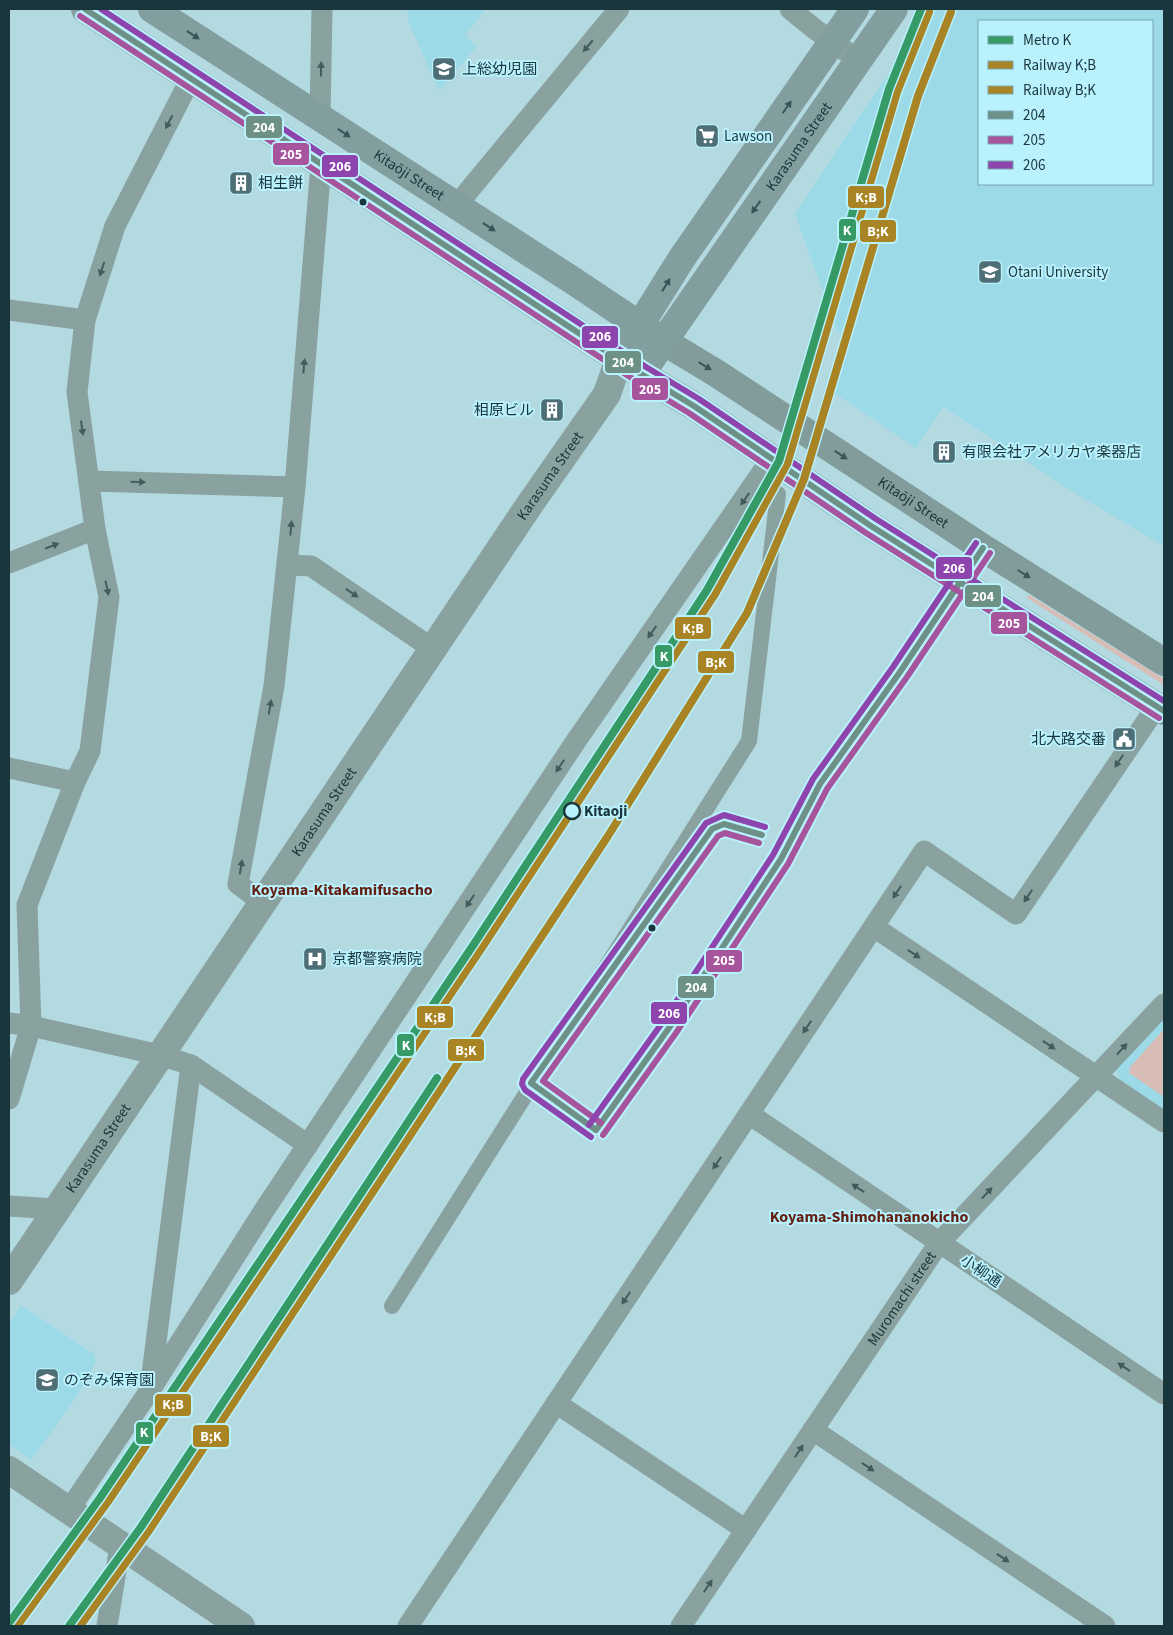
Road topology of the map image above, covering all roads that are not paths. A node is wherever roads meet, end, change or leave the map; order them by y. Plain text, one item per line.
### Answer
1 (85, 9) edge
2 (322, 9) edge
3 (620, 9) edge
4 (790, 9) edge
5 (855, 9) edge
6 (894, 9) edge
7 (158, 10) edge
8 (832, 42) junction
9 (858, 60) junction
10 (191, 78) junction
11 (320, 118) junction
12 (321, 164) junction
13 (456, 206) junction
14 (9, 310) edge
15 (84, 320) junction
16 (640, 326) junction
17 (663, 341) junction
18 (630, 367) junction
19 (772, 458) junction
20 (90, 481) junction
21 (295, 487) junction
22 (778, 494) dead end
23 (95, 529) junction
24 (9, 562) edge
25 (288, 565) junction
26 (433, 649) junction
27 (1164, 662) edge
28 (1160, 709) edge
29 (9, 768) edge
30 (75, 782) junction
31 (263, 903) junction
32 (874, 927) junction
33 (1164, 1004) edge
34 (9, 1023) edge
35 (31, 1026) junction
36 (160, 1055) junction
37 (191, 1065) junction
38 (1096, 1077) junction
39 (9, 1099) edge
40 (749, 1114) junction
41 (1164, 1122) edge
42 (308, 1144) junction
43 (9, 1206) edge
44 (56, 1209) junction
45 (939, 1243) junction
46 (9, 1281) edge
47 (392, 1306) dead end
48 (150, 1390) junction
49 (1164, 1394) edge
50 (556, 1403) junction
51 (813, 1430) junction
52 (9, 1470) edge
53 (69, 1510) junction
54 (746, 1530) junction
55 (120, 1546) junction
56 (688, 1624) edge
57 (107, 1626) edge
58 (241, 1626) edge
59 (408, 1626) edge
60 (1105, 1626) edge

1 - 10 highway
11 -> 2 street
3 -> 13 street
4 - 8 street
5 - 8 highway
6 - 9 highway, Karasuma Street
7 -> 11 highway, Kitaōji Street
8 - 9 street
16 -> 8 highway
9 -> 17 highway, Karasuma Street
10 - 12 highway
10 -> 15 street
11 -> 13 highway, Kitaōji Street
12 - 18 highway
21 -> 12 street
13 -> 16 highway, Kitaōji Street
14 - 15 street
15 -> 20 street
16 - 17 highway, Kitaōji Street
16 - 18 highway
17 - 18 highway, Karasuma Street
17 -> 27 main road, Kitaōji Street
18 - 19 main road
18 - 26 street, Karasuma Street
19 - 28 main road
19 -> 42 street
20 -> 21 street
20 - 23 street
25 -> 21 street
22 - 47 street
24 -> 23 street
23 -> 30 street
25 -> 26 street
31 -> 25 street
26 - 31 street, Karasuma Street
28 -> 32 street
29 - 30 street
30 - 35 street
31 - 36 street, Karasuma Street
32 -> 38 street
32 -> 40 street
38 -> 33 street, Muromachi street
34 - 35 street
35 - 36 street
35 - 39 street
36 - 37 street
36 - 44 street, Karasuma Street
37 - 42 street
37 - 48 street
38 - 41 street
45 -> 38 street, Muromachi street
45 -> 40 street, 小柳通
40 -> 50 street
42 - 48 street
43 - 44 street
44 - 46 street, Karasuma Street
49 -> 45 street, 小柳通
45 - 51 street, Muromachi street
48 - 53 street
50 - 54 street
50 - 59 street
54 -> 51 street, Muromachi street
51 -> 60 street
52 - 53 street
53 - 55 street
56 -> 54 street, Muromachi street
55 - 57 street
55 - 58 street

